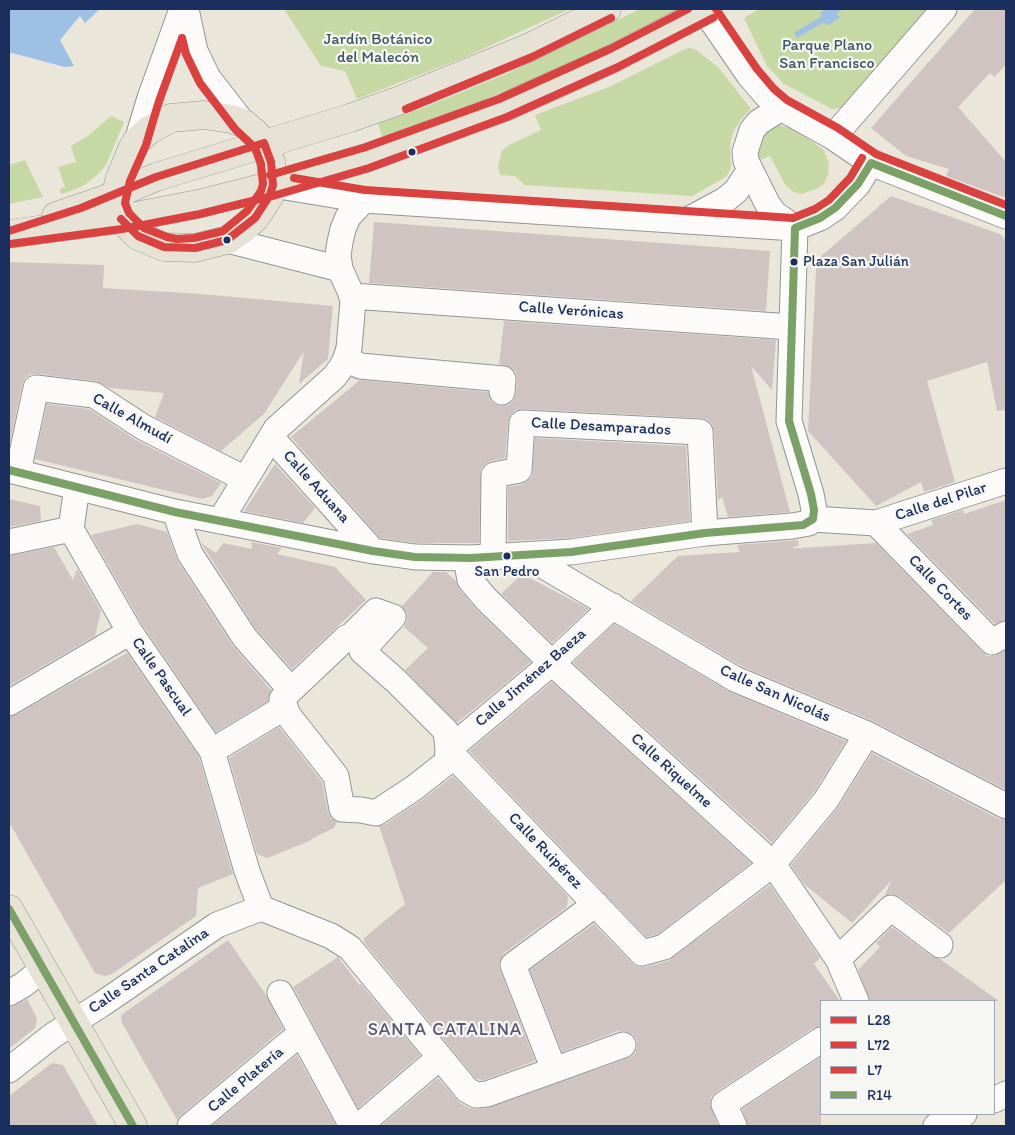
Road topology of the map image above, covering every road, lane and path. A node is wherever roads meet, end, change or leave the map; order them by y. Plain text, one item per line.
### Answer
1 (184, 9) edge
2 (607, 9) edge
3 (944, 9) edge
4 (707, 10) edge
5 (781, 108) junction
6 (243, 123) junction
7 (833, 137) junction
8 (137, 141) junction
9 (264, 143) junction
10 (872, 163) junction
11 (750, 170) junction
12 (273, 185) junction
13 (364, 200) junction
14 (118, 206) junction
15 (1006, 216) edge
16 (686, 221) junction
17 (796, 228) junction
18 (9, 232) edge
19 (227, 240) junction
20 (340, 269) junction
21 (352, 296) junction
22 (791, 326) junction
23 (346, 358) junction
24 (502, 392) dead end
25 (279, 446) dead end
26 (13, 471) edge
27 (245, 479) junction
28 (1006, 481) edge
29 (77, 487) junction
30 (175, 512) junction
31 (812, 519) junction
32 (220, 521) junction
33 (876, 523) junction
34 (71, 528) junction
35 (705, 534) junction
36 (9, 542) edge
37 (372, 551) junction
38 (525, 555) junction
39 (482, 557) junction
40 (613, 606) junction
41 (130, 632) junction
42 (1006, 634) edge
43 (552, 663) junction
44 (288, 698) junction
45 (9, 703) edge
46 (868, 734) junction
47 (448, 750) junction
48 (212, 751) junction
49 (1006, 806) edge
50 (773, 864) junction
51 (596, 904) junction
52 (261, 908) junction
53 (9, 909) edge
54 (940, 945) dead end
55 (838, 958) junction
56 (25, 982) edge
57 (280, 993) dead end
58 (856, 1000) edge
59 (73, 1022) junction
60 (302, 1033) junction
61 (820, 1041) edge
62 (623, 1045) dead end
63 (440, 1057) junction
64 (9, 1070) edge
65 (554, 1070) junction
66 (924, 1115) edge
67 (962, 1115) edge
68 (133, 1126) edge
69 (190, 1126) edge
70 (352, 1126) edge
71 (359, 1126) edge
72 (734, 1126) edge
73 (930, 1126) edge
74 (936, 1126) edge

1 - 6 street
1 - 8 street
2 - 9 main road
3 - 7 street
4 - 5 street
4 - 12 main road
5 - 7 street
5 - 11 street
6 - 8 main road
6 - 9 main road
7 - 10 street
8 - 14 main road
9 - 12 main road
9 - 14 main road
10 - 15 street
10 - 17 street
11 - 16 street
11 - 17 street
12 - 13 street
12 - 14 main road
12 - 19 main road
13 - 16 street
13 - 20 street
14 - 18 main road
14 - 19 main road
16 - 17 street
17 - 22 street
19 - 20 street
20 - 21 street
21 - 22 street, Calle Verónicas
21 - 23 street
22 - 31 street
23 - 24 street
23 - 27 street
25 - 37 street, Calle Aduana
26 - 27 street, Calle Almudí
26 - 29 street
27 - 32 street
28 - 33 street, Calle del Pilar
29 - 30 street
29 - 34 street
30 - 32 street
30 - 44 street
31 - 33 street
31 - 35 street
32 - 37 street
33 - 42 street, Calle Cortes
34 - 36 street
34 - 41 street, Calle Pascual
35 - 38 street
35 - 39 street, Calle Desamparados
37 - 39 street
38 - 39 street
38 - 40 street, Calle San Nicolás
39 - 43 street, Calle Riquelme
40 - 43 street, Calle Jiménez Baeza
40 - 46 street, Calle San Nicolás
41 - 45 street
41 - 48 street, Calle Pascual
43 - 47 street, Calle Jiménez Baeza
43 - 50 street, Calle Riquelme
44 - 47 street
44 - 47 street
44 - 48 street
46 - 49 street, Calle San Nicolás
46 - 50 street
47 - 51 street, Calle Ruipérez
48 - 52 street, Calle Pascual
50 - 51 street, Calle Ruipérez
50 - 55 street, Calle Riquelme
51 - 65 street
52 - 59 street, Calle Santa Catalina
52 - 63 street
53 - 56 main road
54 - 55 street
55 - 58 street, Calle Riquelme
56 - 59 main road
57 - 60 street
59 - 64 street, Calle Santa Catalina
59 - 68 main road
60 - 69 street, Calle Platería
60 - 70 street
61 - 72 street
62 - 65 street
63 - 65 street
63 - 71 street
66 - 73 street
67 - 74 street

